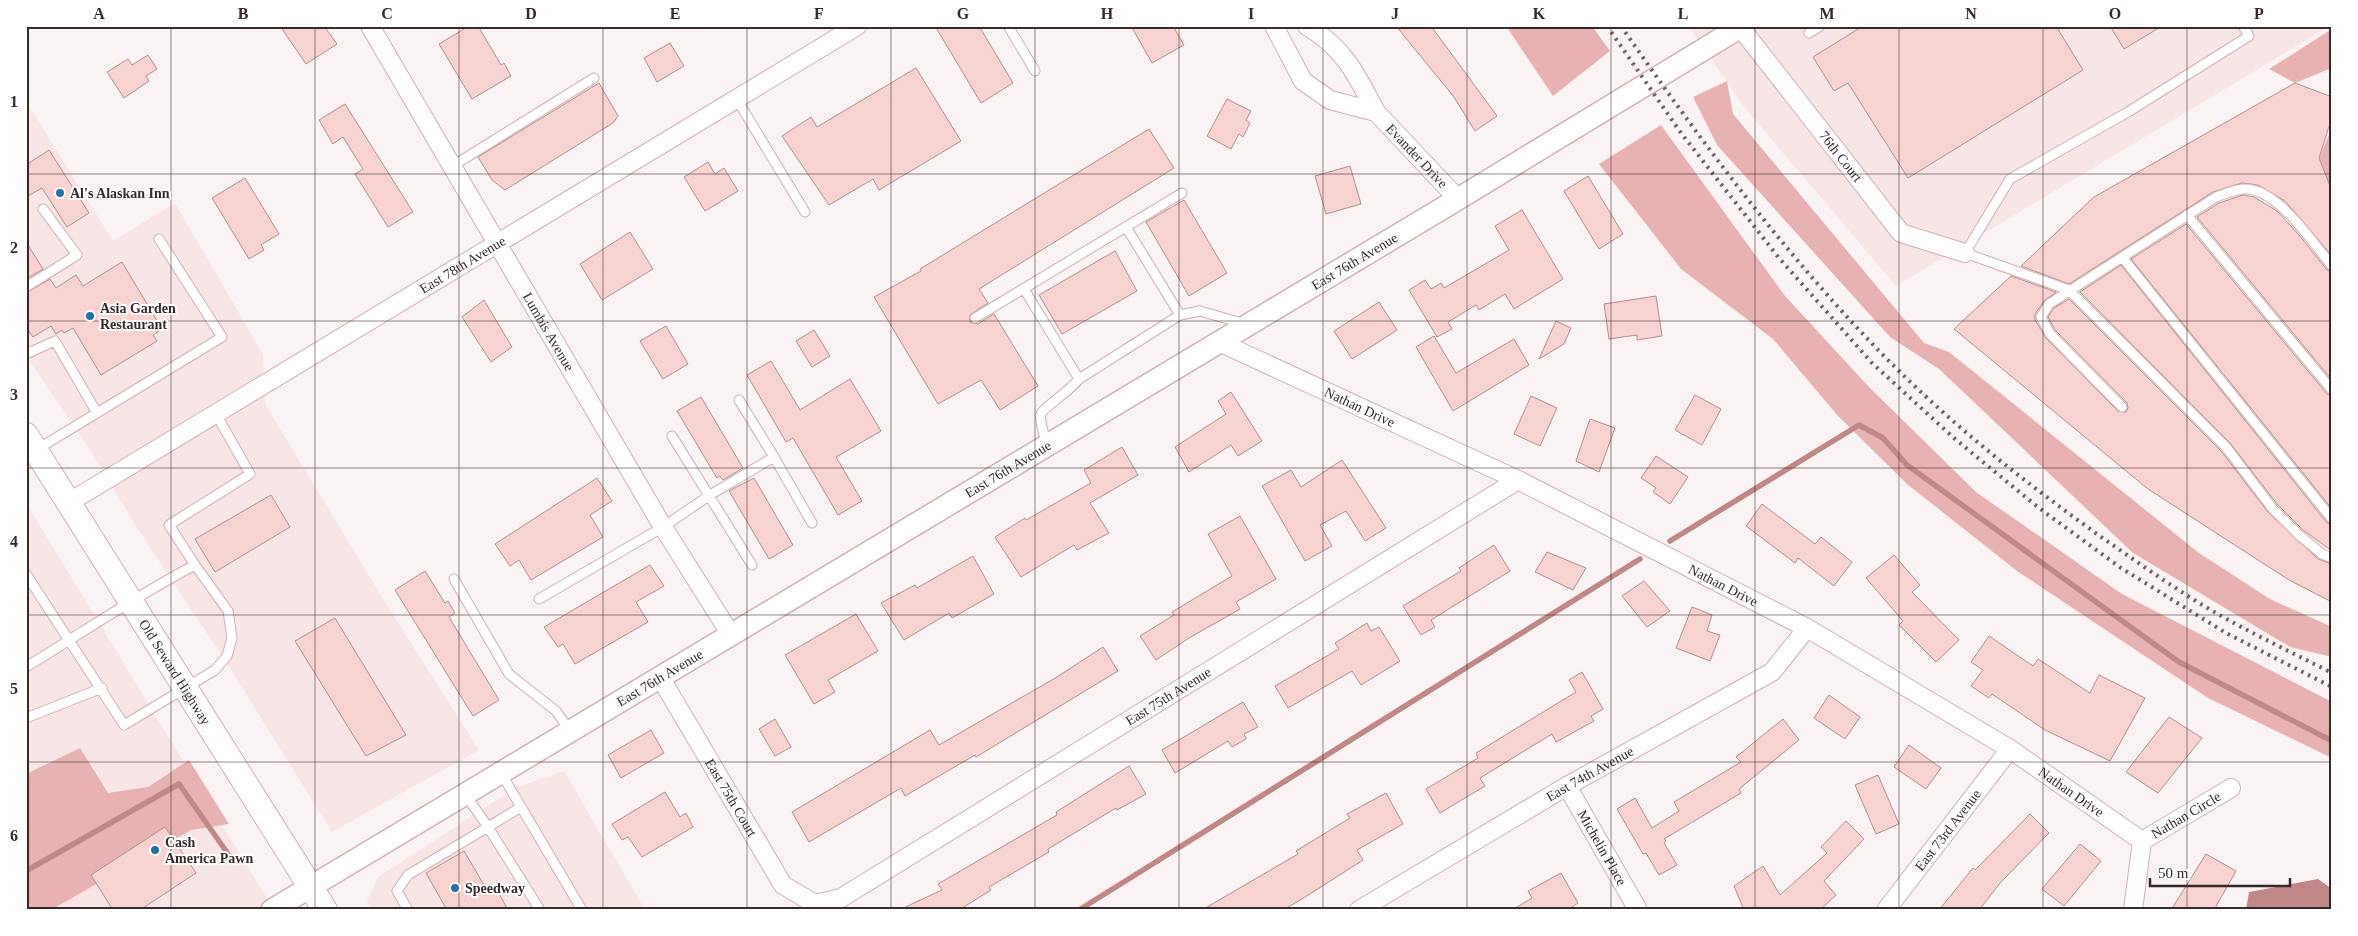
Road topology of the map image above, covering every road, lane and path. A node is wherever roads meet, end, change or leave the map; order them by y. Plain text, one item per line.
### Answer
1 (370, 26) edge
2 (857, 26) edge
3 (1008, 26) edge
4 (1274, 26) edge
5 (1307, 26) edge
6 (1820, 26) edge
7 (2243, 26) edge
8 (1741, 27) edge
9 (1810, 33) dead end
10 (1034, 71) dead end
11 (594, 78) dead end
12 (736, 98) junction
13 (1376, 112) junction
14 (451, 167) junction
15 (1182, 193) dead end
16 (1458, 199) junction
17 (42, 209) dead end
18 (804, 212) dead end
19 (2186, 216) junction
20 (1126, 227) junction
21 (159, 239) dead end
22 (496, 245) junction
23 (1965, 253) junction
24 (2122, 257) junction
25 (2332, 266) edge
26 (26, 287) edge
27 (1024, 289) junction
28 (2069, 290) junction
29 (1180, 315) junction
30 (975, 318) dead end
31 (1248, 325) junction
32 (1219, 342) junction
33 (26, 354) edge
34 (1079, 378) junction
35 (2332, 390) edge
36 (739, 400) dead end
37 (2122, 407) dead end
38 (97, 412) junction
39 (216, 414) junction
40 (672, 436) dead end
41 (31, 442) edge
42 (1047, 446) junction
43 (774, 458) junction
44 (1518, 480) junction
45 (710, 495) junction
46 (68, 503) junction
47 (2332, 519) edge
48 (812, 523) dead end
49 (663, 527) junction
50 (2332, 558) edge
51 (195, 565) junction
52 (752, 565) dead end
53 (26, 574) edge
54 (454, 579) dead end
55 (539, 599) dead end
56 (131, 602) junction
57 (1807, 628) junction
58 (731, 635) junction
59 (71, 640) junction
60 (26, 667) edge
61 (660, 677) junction
62 (184, 687) junction
63 (102, 688) junction
64 (26, 718) edge
65 (570, 732) junction
66 (2010, 749) junction
67 (501, 772) junction
68 (1567, 786) junction
69 (2231, 788) dead end
70 (465, 794) junction
71 (521, 807) junction
72 (488, 827) junction
73 (2142, 841) junction
74 (311, 886) junction
75 (815, 904) joint
76 (272, 910) edge
77 (325, 910) edge
78 (408, 910) edge
79 (540, 910) edge
80 (582, 910) edge
81 (1359, 910) edge
82 (1638, 910) edge
83 (1886, 910) edge
84 (2133, 910) edge

1 - 14 street, Lumbis Avenue
2 - 12 street, East 78th Avenue
3 - 10 lane
4 - 13 street, Evander Drive
5 - 13 street, Evander Drive
6 - 9 lane
7 - 23 lane
8 - 16 street, East 76th Avenue
8 - 23 street, 76th Court
11 - 14 lane
12 - 18 lane
12 - 22 street, East 78th Avenue
13 - 16 street, Evander Drive
14 - 22 street, Lumbis Avenue
15 - 20 lane
16 - 31 street, East 76th Avenue
17 - 26 lane
19 - 24 lane
19 - 25 lane
19 - 35 lane
20 - 27 lane
20 - 29 lane
21 - 38 lane
22 - 39 street, East 78th Avenue
22 - 49 street, Lumbis Avenue
23 - 28 lane
24 - 28 lane
24 - 47 lane
27 - 30 lane
27 - 34 lane
28 - 37 lane
28 - 50 lane
29 - 31 lane
29 - 34 lane
31 - 32 street, East 76th Avenue
32 - 42 street, East 76th Avenue
32 - 44 street, Nathan Drive
33 - 38 lane
34 - 42 lane
36 - 43 lane
38 - 41 lane
39 - 46 street, East 78th Avenue
39 - 51 lane
40 - 45 lane
41 - 46 main road, Old Seward Highway
42 - 58 street, East 76th Avenue
43 - 45 lane
43 - 48 lane
44 - 57 street, Nathan Drive
44 - 75 street, East 75th Avenue
45 - 49 lane
45 - 52 lane
46 - 56 main road, Old Seward Highway
49 - 55 lane
49 - 58 street, Lumbis Avenue
51 - 56 lane
51 - 62 lane
53 - 59 lane
54 - 65 lane
56 - 59 lane
56 - 62 main road, Old Seward Highway
57 - 66 street, Nathan Drive
57 - 68 street, East 74th Avenue
58 - 61 street, East 76th Avenue
59 - 60 lane
59 - 63 lane
61 - 65 street, East 76th Avenue
61 - 75 street, East 75th Court
62 - 63 lane
62 - 74 main road, Old Seward Highway
63 - 64 lane
65 - 67 street, East 76th Avenue
66 - 73 street, Nathan Drive
66 - 83 street, East 73rd Avenue
67 - 70 street, East 76th Avenue
67 - 71 lane
68 - 81 street, East 74th Avenue
68 - 82 street, Michelin Place
69 - 73 street, Nathan Circle
70 - 72 lane
70 - 74 street, East 76th Avenue
71 - 72 lane
71 - 80 lane
72 - 78 lane
72 - 79 lane
73 - 84 street
74 - 76 street, East 76th Avenue
74 - 77 main road, Old Seward Highway

